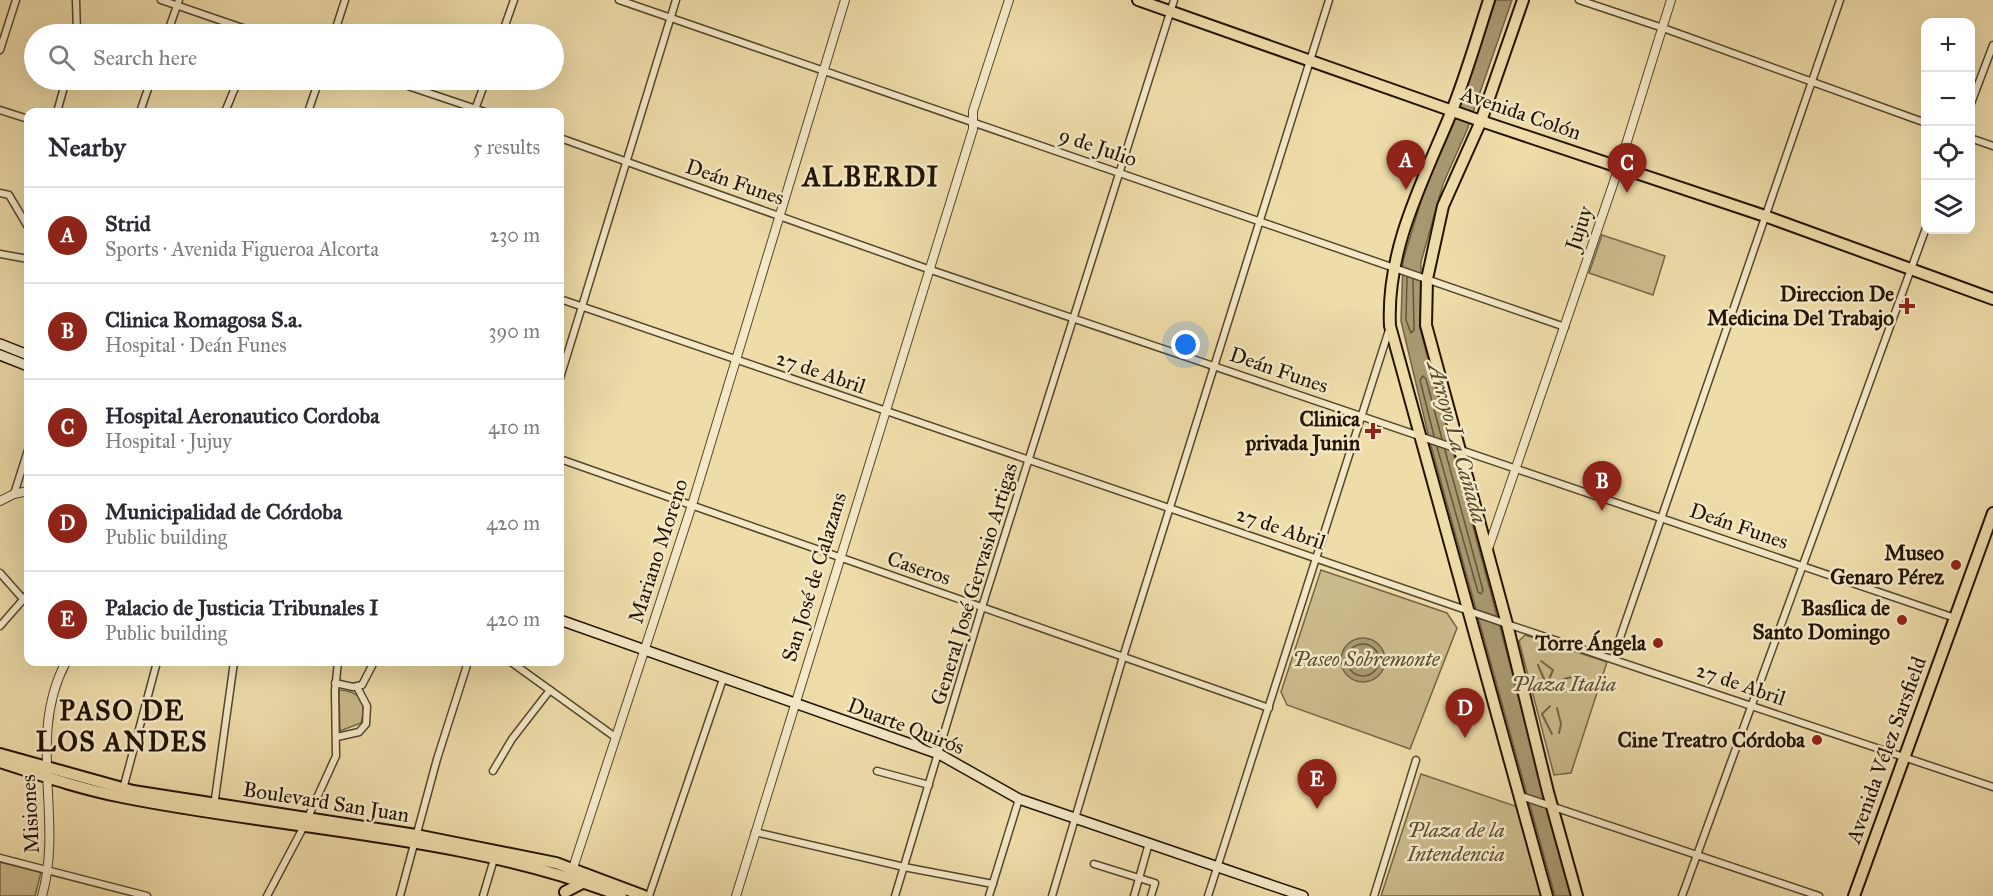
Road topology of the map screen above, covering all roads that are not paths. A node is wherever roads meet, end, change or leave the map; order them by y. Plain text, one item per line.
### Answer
1 (16, 0) edge
2 (76, 0) edge
3 (160, 0) edge
4 (345, 0) edge
5 (513, 0) edge
6 (619, 0) edge
7 (676, 0) edge
8 (845, 0) edge
9 (1009, 0) edge
10 (1138, 0) edge
11 (1329, 0) edge
12 (1490, 0) edge
13 (1523, 0) edge
14 (1579, 0) edge
15 (1671, 0) edge
16 (1840, 0) edge
17 (178, 3) edge
18 (1173, 6) edge
19 (671, 18) junction
20 (77, 24) edge
21 (171, 24) edge
22 (234, 24) edge
23 (337, 24) edge
24 (505, 24) edge
25 (1663, 27) junction
26 (1993, 45) edge
27 (0, 50) edge
28 (1310, 59) junction
29 (825, 71) junction
30 (1811, 82) junction
31 (63, 90) edge
32 (148, 90) edge
33 (234, 90) edge
34 (316, 90) edge
35 (417, 90) edge
36 (482, 90) edge
37 (1975, 95) edge
38 (58, 108) edge
39 (141, 108) edge
40 (227, 108) edge
41 (309, 108) edge
42 (467, 108) edge
43 (476, 108) edge
44 (0, 110) edge
45 (1452, 110) junction
46 (24, 118) edge
47 (971, 120) junction
48 (1481, 121) junction
49 (1921, 121) edge
50 (564, 139) edge
51 (1975, 139) edge
52 (1993, 146) edge
53 (627, 162) junction
54 (1619, 167) junction
55 (1119, 173) junction
56 (0, 194) edge
57 (780, 215) junction
58 (1765, 216) junction
59 (24, 220) edge
60 (1260, 221) junction
61 (1924, 234) edge
62 (0, 254) edge
63 (24, 258) edge
64 (1394, 267) junction
65 (928, 269) junction
66 (1910, 270) junction
67 (1427, 279) junction
68 (1993, 299) edge
69 (564, 300) edge
70 (582, 307) junction
71 (1074, 316) junction
72 (1390, 326) junction
73 (1565, 327) junction
74 (0, 344) edge
75 (24, 353) edge
76 (0, 355) edge
77 (736, 360) junction
78 (24, 364) edge
79 (564, 365) edge
80 (1216, 366) junction
81 (885, 412) junction
82 (1361, 416) junction
83 (1421, 437) junction
84 (1458, 449) junction
85 (564, 460) edge
86 (1030, 460) junction
87 (24, 463) edge
88 (1518, 467) junction
89 (24, 492) edge
90 (14, 494) junction
91 (0, 501) edge
92 (692, 505) junction
93 (1172, 508) junction
94 (1993, 513) edge
95 (1661, 517) junction
96 (1486, 553) junction
97 (838, 558) junction
98 (1317, 558) junction
99 (1802, 566) junction
100 (0, 573) edge
101 (24, 595) edge
102 (24, 599) edge
103 (982, 607) junction
104 (1470, 610) junction
105 (1955, 618) junction
106 (564, 621) edge
107 (1508, 624) junction
108 (0, 626) edge
109 (644, 651) junction
110 (1123, 657) junction
111 (1613, 658) junction
112 (65, 666) edge
113 (156, 666) edge
114 (233, 666) edge
115 (337, 666) edge
116 (372, 666) edge
117 (467, 666) edge
118 (517, 666) edge
119 (723, 679) junction
120 (335, 683) junction
121 (357, 687) junction
122 (550, 690) junction
123 (795, 702) junction
124 (1752, 705) junction
125 (1269, 708) junction
126 (337, 736) junction
127 (615, 737) junction
128 (0, 754) edge
129 (939, 754) junction
130 (1905, 757) junction
131 (1416, 760) dead end
132 (0, 762) edge
133 (493, 771) dead end
134 (878, 771) dead end
135 (46, 772) junction
136 (929, 785) junction
137 (1993, 787) edge
138 (122, 793) junction
139 (1521, 796) junction
140 (1019, 800) junction
141 (1552, 807) junction
142 (213, 809) junction
143 (1076, 819) junction
144 (306, 823) junction
145 (754, 832) junction
146 (415, 840) junction
147 (1149, 843) junction
148 (1696, 856) junction
149 (0, 858) edge
150 (494, 859) junction
151 (1095, 864) dead end
152 (904, 867) junction
153 (1217, 868) junction
154 (50, 870) junction
155 (572, 872) junction
156 (1140, 878) junction
157 (584, 882) junction
158 (993, 884) junction
159 (565, 894) edge
160 (42, 896) edge
161 (147, 896) edge
162 (267, 896) edge
163 (400, 896) edge
164 (483, 896) edge
165 (621, 896) edge
166 (646, 896) edge
167 (736, 896) edge
168 (895, 896) edge
169 (989, 896) edge
170 (1052, 896) edge
171 (1134, 896) edge
172 (1151, 896) edge
173 (1208, 896) edge
174 (1303, 896) edge
175 (1374, 896) edge
176 (1547, 896) edge
177 (1577, 896) edge
178 (1682, 896) edge
179 (1819, 896) edge
180 (1854, 896) edge

1 - 27 street
2 - 20 street
3 - 17 street
4 - 23 street
5 - 24 street
6 - 19 street, 9 de Julio
7 - 19 street
8 - 29 street, Mariano Moreno
9 - 47 street, San José de Calazans
10 - 18 main road, Avenida Colón
11 - 28 street
12 - 45 main road
13 - 48 main road
14 - 25 street
15 - 25 street, Jujuy
16 - 30 street
17 - 21 street
17 - 22 street
18 - 28 main road, Avenida Colón
18 - 55 street, General José Gervasio Artigas
19 - 29 street, 9 de Julio
19 - 53 street
25 - 30 street
25 - 54 street, Jujuy
26 - 37 street
28 - 45 main road, Avenida Colón
28 - 60 street
29 - 47 street, 9 de Julio
29 - 57 street, Mariano Moreno
30 - 49 street
30 - 58 street
31 - 38 street
32 - 39 street
33 - 40 street
34 - 41 street
35 - 42 street
36 - 43 street
44 - 46 street
45 - 48 main road, Avenida Colón
45 - 64 main road
47 - 55 street, 9 de Julio
47 - 65 street, San José de Calazans
48 - 54 main road, Avenida Colón
48 - 67 main road
50 - 53 street, Deán Funes
51 - 52 street
53 - 57 street, Deán Funes
53 - 70 street
54 - 58 main road, Avenida Colón
54 - 73 street, Jujuy
55 - 60 street, 9 de Julio
55 - 71 street, General José Gervasio Artigas
56 - 59 street
57 - 65 street, Deán Funes
57 - 77 street, Mariano Moreno
58 - 66 main road, Avenida Colón
58 - 95 street
60 - 64 street, 9 de Julio
60 - 80 street
61 - 66 street
62 - 63 street
64 - 67 street, 9 de Julio
64 - 72 main road
65 - 71 street, Deán Funes
65 - 81 street, San José de Calazans
66 - 68 main road, Avenida Colón
66 - 99 street
67 - 73 street, 9 de Julio
67 - 84 main road
69 - 70 street, 27 de Abril
70 - 77 street, 27 de Abril
70 - 79 street
71 - 80 street, Deán Funes
71 - 86 street, General José Gervasio Artigas
72 - 82 street
72 - 83 main road
73 - 88 street, Jujuy
74 - 75 main road
76 - 78 main road
77 - 81 street, 27 de Abril
77 - 92 street, Mariano Moreno
80 - 82 street, Deán Funes
80 - 93 street
81 - 86 street, 27 de Abril
81 - 97 street, San José de Calazans
82 - 83 street, Deán Funes
82 - 98 street
83 - 84 street, Deán Funes
83 - 104 main road
84 - 88 street, Deán Funes
84 - 96 main road
85 - 92 street, Caseros
86 - 93 street, 27 de Abril
86 - 103 street, General José Gervasio Artigas
87 - 90 street
88 - 95 street, Deán Funes
88 - 96 street, Jujuy
89 - 90 street
90 - 91 street
92 - 97 street, Caseros
92 - 109 street, Mariano Moreno
93 - 98 street, 27 de Abril
93 - 110 street
94 - 105 main road, Avenida Vélez Sarsfield
95 - 99 street, Deán Funes
95 - 111 street
96 - 107 main road
97 - 103 street, Caseros
97 - 123 street, San José de Calazans
98 - 104 street, 27 de Abril
98 - 125 street
99 - 105 street, Deán Funes
99 - 124 street
100 - 101 street
102 - 108 street
103 - 110 street, Caseros
103 - 129 street, General José Gervasio Artigas
104 - 107 street, 27 de Abril
104 - 139 main road
105 - 130 main road, Avenida Vélez Sarsfield
106 - 109 main road, Duarte Quirós
107 - 111 street, 27 de Abril
107 - 141 main road
109 - 119 main road, Duarte Quirós
109 - 127 street, Mariano Moreno
110 - 125 street, Caseros
110 - 143 street
111 - 124 street, 27 de Abril
112 - 135 street, Misiones
113 - 138 street
114 - 142 street
115 - 120 street
116 - 121 street
117 - 146 street
118 - 122 street
119 - 123 main road, Duarte Quirós
119 - 166 street
120 - 121 street
120 - 126 street
121 - 126 street
122 - 127 street
122 - 133 street
123 - 129 main road, Duarte Quirós
123 - 145 street, San José de Calazans
124 - 130 street, 27 de Abril
124 - 148 street
125 - 153 street
126 - 144 street
127 - 155 street, Mariano Moreno
128 - 135 main road, Boulevard San Juan
129 - 136 street, General José Gervasio Artigas
129 - 140 main road, Duarte Quirós
130 - 137 street, 27 de Abril
130 - 180 main road, Avenida Vélez Sarsfield
131 - 175 street
132 - 135 main road, Boulevard San Juan
134 - 136 street
135 - 138 main road, Boulevard San Juan
135 - 154 street, Misiones
136 - 152 street, General José Gervasio Artigas
138 - 142 main road, Boulevard San Juan
139 - 141 street
139 - 176 main road
140 - 143 main road, Duarte Quirós
140 - 158 street
141 - 148 street
141 - 177 main road
142 - 144 main road, Boulevard San Juan
143 - 147 main road, Duarte Quirós
143 - 170 street
144 - 146 main road, Boulevard San Juan
144 - 162 street
145 - 152 street
145 - 167 street, San José de Calazans
146 - 150 main road, Boulevard San Juan
146 - 155 main road, Boulevard San Juan
146 - 163 street
147 - 153 main road, Duarte Quirós
147 - 156 street
148 - 178 street
148 - 179 street
149 - 154 street
150 - 155 main road, Boulevard San Juan
150 - 164 street
151 - 156 street
152 - 158 street
152 - 168 street, General José Gervasio Artigas
153 - 173 street
153 - 174 main road, Duarte Quirós
154 - 160 street, Misiones
154 - 161 street
155 - 157 main road, Boulevard San Juan
155 - 159 street, Mariano Moreno
155 - 166 main road, Boulevard San Juan
156 - 171 street
156 - 172 street
157 - 159 main road
157 - 165 main road, Boulevard San Juan
158 - 169 street

